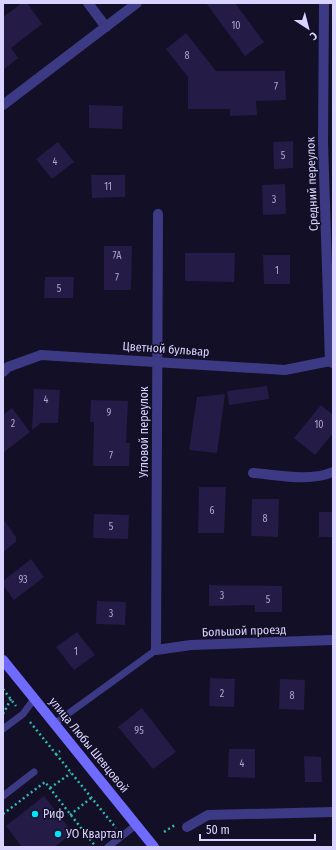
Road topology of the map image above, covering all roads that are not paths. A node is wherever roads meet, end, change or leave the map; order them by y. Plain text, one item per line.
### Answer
1 (88, 3) edge
2 (137, 3) edge
3 (324, 3) edge
4 (106, 28) junction
5 (3, 105) edge
6 (158, 214) dead end
7 (157, 361) junction
8 (332, 362) edge
9 (3, 372) edge
10 (333, 472) edge
11 (253, 473) dead end
12 (333, 640) edge
13 (156, 650) junction
14 (3, 660) edge
15 (34, 699) junction
16 (54, 724) junction
17 (3, 730) edge
18 (34, 772) dead end
19 (3, 796) edge
20 (333, 812) edge
21 (136, 825) junction
22 (187, 827) dead end
23 (108, 847) edge
24 (154, 847) edge

1 - 4 street
2 - 4 street
3 - 8 street, Средний переулок
4 - 5 street
6 - 7 street, Угловой переулок
7 - 8 street, Цветной бульвар
7 - 9 street, Цветной бульвар
7 - 13 street, Угловой переулок
10 - 11 street
12 - 13 street, Большой проезд
13 - 16 lane
14 - 15 street, улица Любы Шевцовой
15 - 16 street, улица Любы Шевцовой
15 - 17 lane
16 - 21 street, улица Любы Шевцовой
18 - 19 lane
20 - 22 street
21 - 23 lane
21 - 24 street, улица Любы Шевцовой

